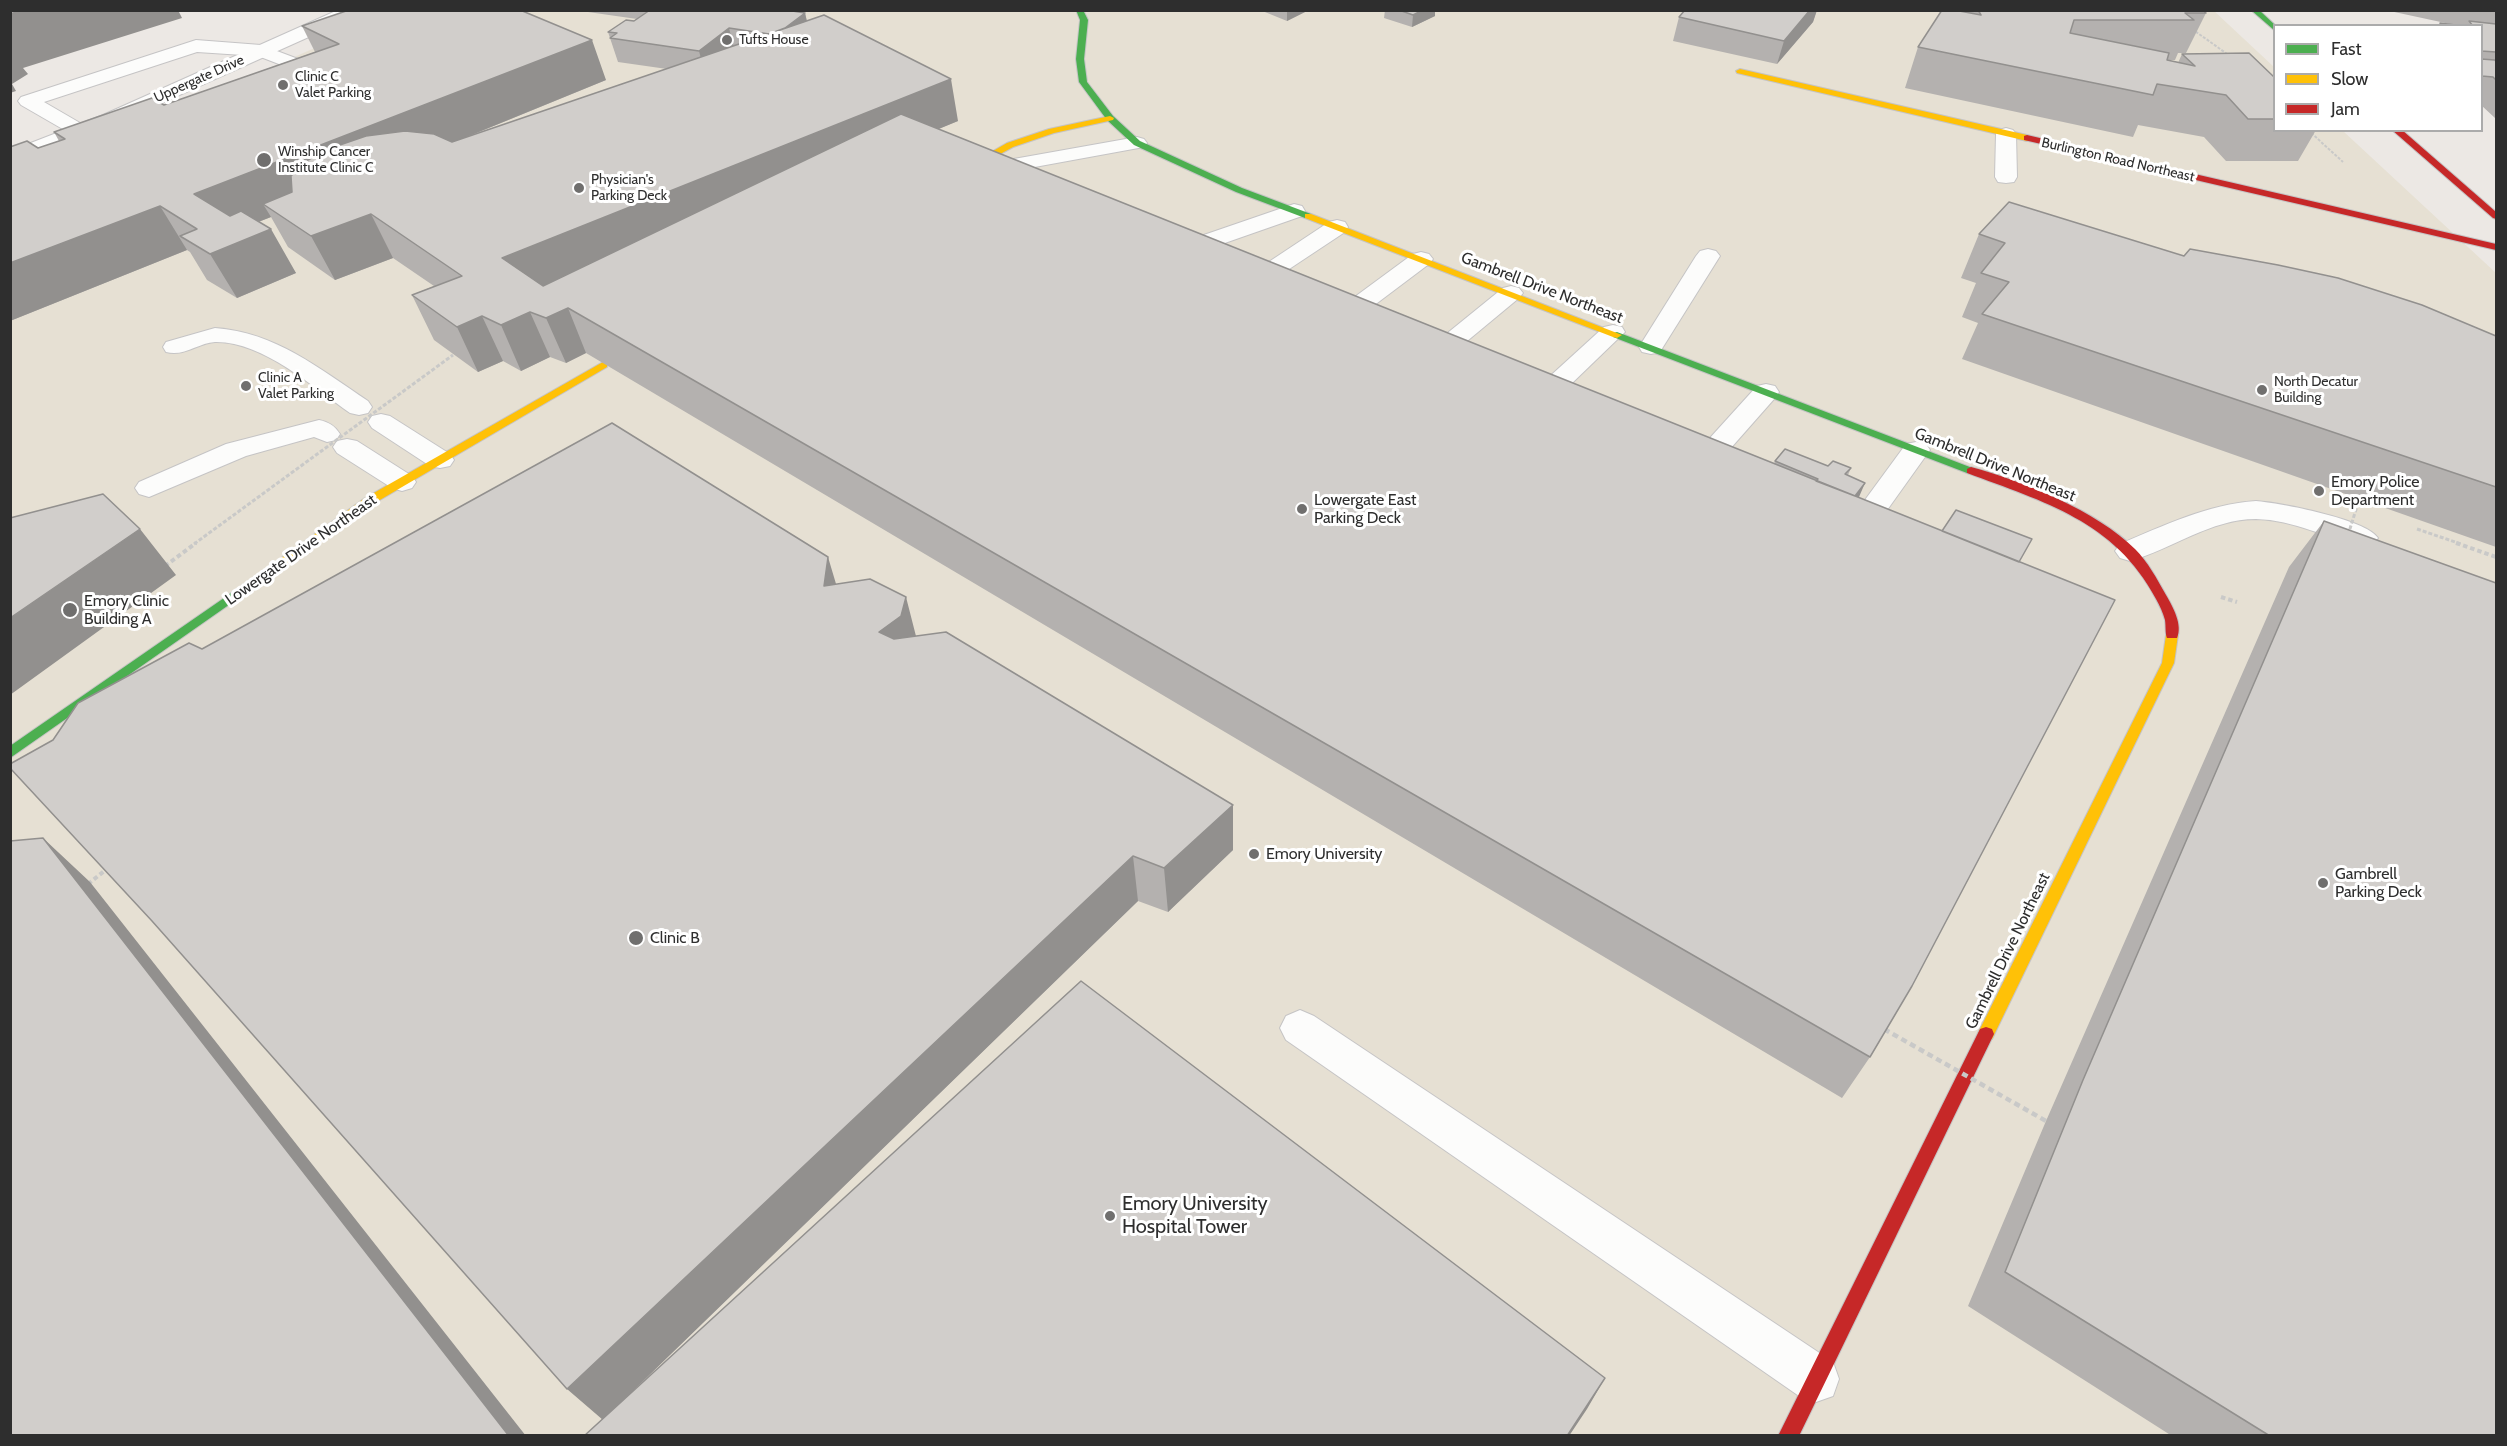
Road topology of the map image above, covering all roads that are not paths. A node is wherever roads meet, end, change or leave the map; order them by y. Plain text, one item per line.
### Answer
1 (354, 10) edge
2 (1079, 10) edge
3 (2254, 10) edge
4 (2273, 27) edge
5 (261, 51) junction
6 (1740, 71) dead end
7 (305, 92) edge
8 (1110, 118) junction
9 (80, 131) junction
10 (2398, 132) edge
11 (2006, 134) junction
12 (1137, 143) junction
13 (10, 159) edge
14 (954, 176) joint
15 (2006, 177) dead end
16 (1294, 211) junction
17 (2496, 216) edge
18 (1337, 227) junction
19 (2496, 247) edge
20 (1708, 256) dead end
21 (1159, 258) edge
22 (1421, 259) junction
23 (1215, 260) edge
24 (1238, 293) edge
25 (1511, 293) junction
26 (1327, 329) edge
27 (1613, 332) junction
28 (175, 347) dead end
29 (1651, 347) junction
30 (603, 365) edge
31 (1421, 367) edge
32 (1766, 392) junction
33 (359, 407) dead end
34 (1546, 421) edge
35 (381, 422) dead end
36 (1916, 450) junction
37 (440, 460) junction
38 (1687, 480) edge
39 (402, 482) junction
40 (149, 488) dead end
41 (1847, 544) edge
42 (2388, 547) edge
43 (2130, 551) junction
44 (10, 753) edge
45 (1300, 1028) dead end
46 (1816, 1379) junction
47 (1788, 1436) edge

1 - 5 street, Uppergate Drive
2 - 8 street, Gambrell Drive Northeast
3 - 4 street
5 - 7 street
5 - 9 street, Uppergate Drive
5 - 9 street
6 - 11 street, Burlington Road Northeast
8 - 12 street, Gambrell Drive Northeast
8 - 14 street
9 - 13 street, Uppergate Drive
10 - 17 street
11 - 15 street
11 - 19 street, Burlington Road Northeast
12 - 14 street
12 - 16 street, Gambrell Drive Northeast
16 - 18 street, Gambrell Drive Northeast
16 - 21 street
16 - 23 street
18 - 22 street, Gambrell Drive Northeast
18 - 24 street
20 - 29 street
22 - 25 street, Gambrell Drive Northeast
22 - 26 street
25 - 27 street, Gambrell Drive Northeast
25 - 31 street
27 - 29 street, Gambrell Drive Northeast
27 - 34 street
28 - 33 street
29 - 32 street, Gambrell Drive Northeast
30 - 37 street, Lowergate Drive Northeast
32 - 36 street, Gambrell Drive Northeast
32 - 38 street
35 - 37 street
36 - 41 street
36 - 43 street, Gambrell Drive Northeast
37 - 39 street, Lowergate Drive Northeast
39 - 40 street
39 - 44 street, Lowergate Drive Northeast
42 - 43 street
43 - 46 street, Gambrell Drive Northeast
45 - 46 street
46 - 47 street, Gambrell Drive Northeast

